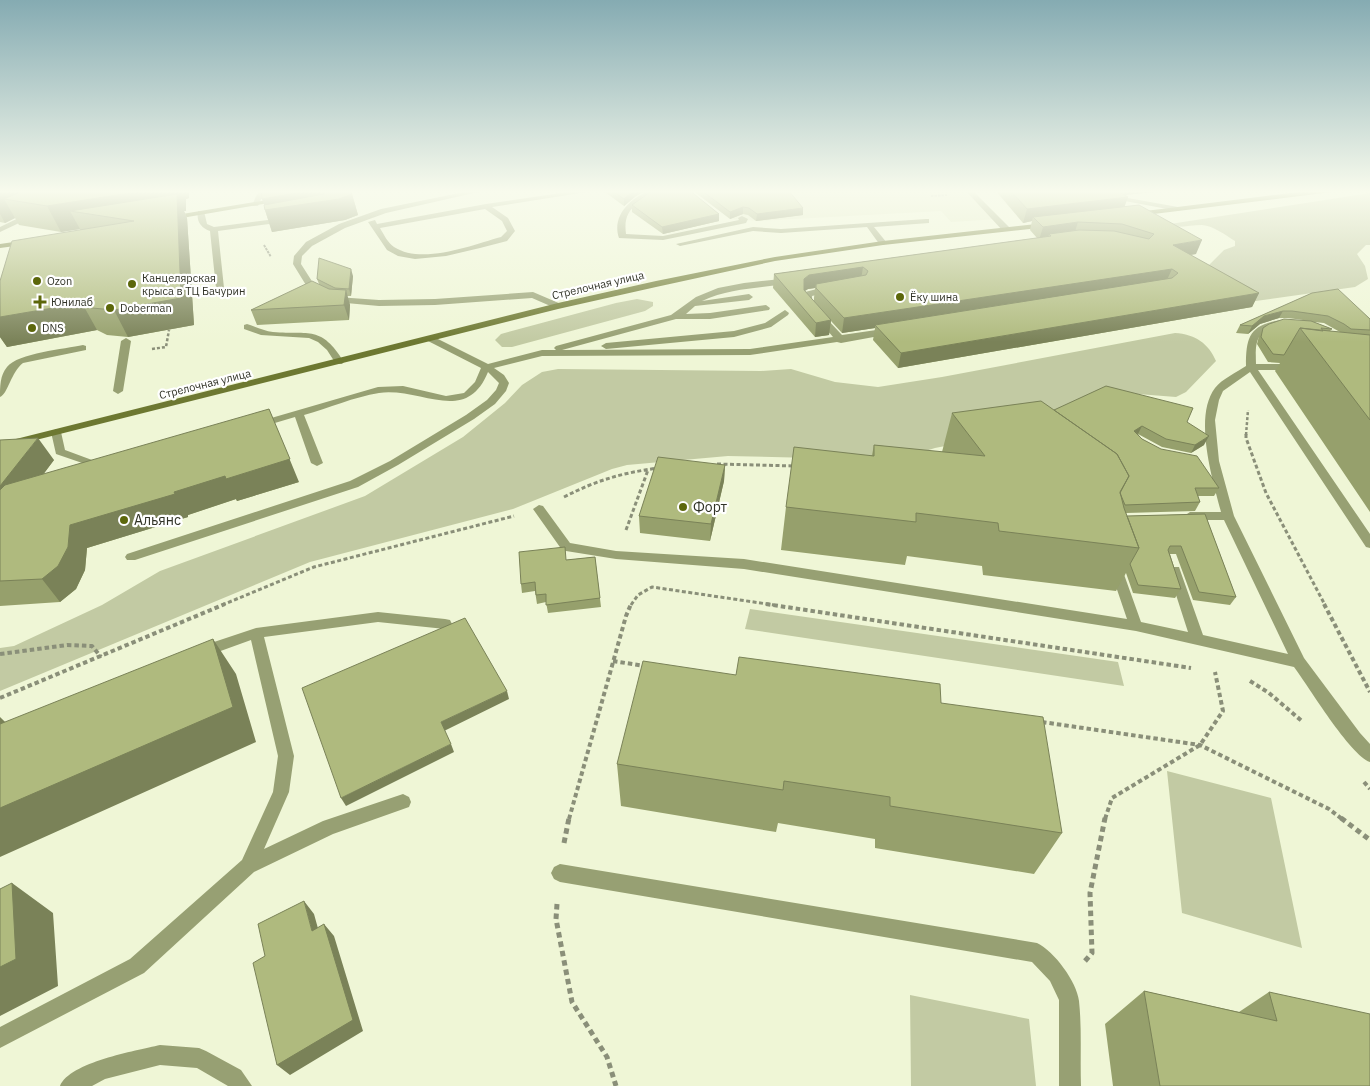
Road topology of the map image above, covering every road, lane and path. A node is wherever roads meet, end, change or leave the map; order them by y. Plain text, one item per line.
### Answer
1 (34, 241) edge
2 (215, 241) edge
3 (315, 241) edge
4 (385, 241) edge
5 (498, 241) edge
6 (696, 241) edge
7 (903, 241) edge
8 (883, 243) joint
9 (680, 244) dead end
10 (0, 246) edge
11 (804, 278) edge
12 (842, 287) edge
13 (220, 288) dead end
14 (748, 297) dead end
15 (692, 305) junction
16 (558, 306) junction
17 (766, 308) dead end
18 (786, 313) dead end
19 (674, 317) junction
20 (1292, 323) edge
21 (247, 327) dead end
22 (903, 329) edge
23 (169, 330) edge
24 (431, 339) junction
25 (841, 340) junction
26 (126, 341) edge
27 (166, 346) dead end
28 (83, 348) dead end
29 (592, 351) junction
30 (542, 352) junction
31 (339, 362) junction
32 (486, 367) junction
33 (1251, 367) junction
34 (1308, 368) dead end
35 (118, 391) dead end
36 (0, 394) edge
37 (299, 414) junction
38 (251, 427) edge
39 (56, 432) junction
40 (0, 446) edge
41 (1198, 459) edge
42 (1214, 461) junction
43 (118, 462) edge
44 (317, 463) dead end
45 (716, 464) edge
46 (662, 467) edge
47 (800, 467) edge
48 (648, 470) junction
49 (539, 509) junction
50 (1182, 516) edge
51 (1228, 516) junction
52 (1370, 544) edge
53 (1110, 551) edge
54 (616, 555) junction
55 (131, 557) dead end
56 (1171, 559) edge
57 (445, 624) edge
58 (1136, 626) junction
59 (256, 633) junction
60 (1197, 639) junction
61 (0, 654) edge
62 (195, 655) edge
63 (101, 657) junction
64 (613, 661) junction
65 (1299, 662) junction
66 (652, 667) edge
67 (1195, 669) dead end
68 (1205, 671) dead end
69 (1215, 672) junction
70 (1223, 674) dead end
71 (1246, 679) dead end
72 (1370, 692) edge
73 (0, 698) edge
74 (1034, 721) edge
75 (1310, 728) dead end
76 (1200, 744) junction
77 (1370, 755) edge
78 (1357, 775) dead end
79 (1370, 789) edge
80 (403, 802) dead end
81 (1370, 840) edge
82 (248, 866) junction
83 (560, 873) junction
84 (1057, 974) junction
85 (0, 1038) edge
86 (71, 1086) edge
87 (241, 1086) edge
88 (616, 1086) edge
89 (1070, 1086) edge

1 - 10 main road
2 - 13 lane
3 - 16 lane
4 - 5 lane
6 - 9 lane
7 - 8 main road, Стрелочная улица
8 - 16 main road, Стрелочная улица
11 - 15 lane
12 - 25 lane
14 - 15 lane
15 - 19 lane
16 - 24 main road, Стрелочная улица
17 - 19 lane
18 - 29 lane
19 - 30 lane
20 - 33 lane
21 - 31 lane
22 - 25 lane
23 - 27 path
24 - 31 main road, Стрелочная улица
24 - 32 lane
25 - 29 lane
26 - 35 lane
28 - 36 lane
29 - 30 lane
30 - 32 lane
31 - 39 main road, Стрелочная улица
32 - 37 lane
32 - 55 lane
33 - 34 lane
33 - 42 lane
33 - 52 lane
33 - 72 path
37 - 38 lane
37 - 44 lane
39 - 40 main road, Стрелочная улица
39 - 43 lane
41 - 42 lane
42 - 51 lane
45 - 47 path
46 - 48 path
48 - 49 path
48 - 54 path
49 - 54 lane
49 - 63 path
50 - 51 lane
51 - 65 lane
53 - 58 lane
54 - 58 lane
56 - 60 lane
57 - 59 lane
58 - 60 lane
59 - 62 lane
59 - 82 lane
60 - 65 lane
60 - 69 path
61 - 63 path
63 - 73 path
64 - 66 path
64 - 67 path
64 - 83 path
65 - 77 lane
68 - 69 path
69 - 70 path
69 - 76 path
71 - 75 path
74 - 76 path
76 - 81 path
76 - 84 path
78 - 79 path
80 - 82 lane
82 - 85 lane
83 - 84 lane
83 - 88 path
84 - 89 lane
86 - 87 lane

